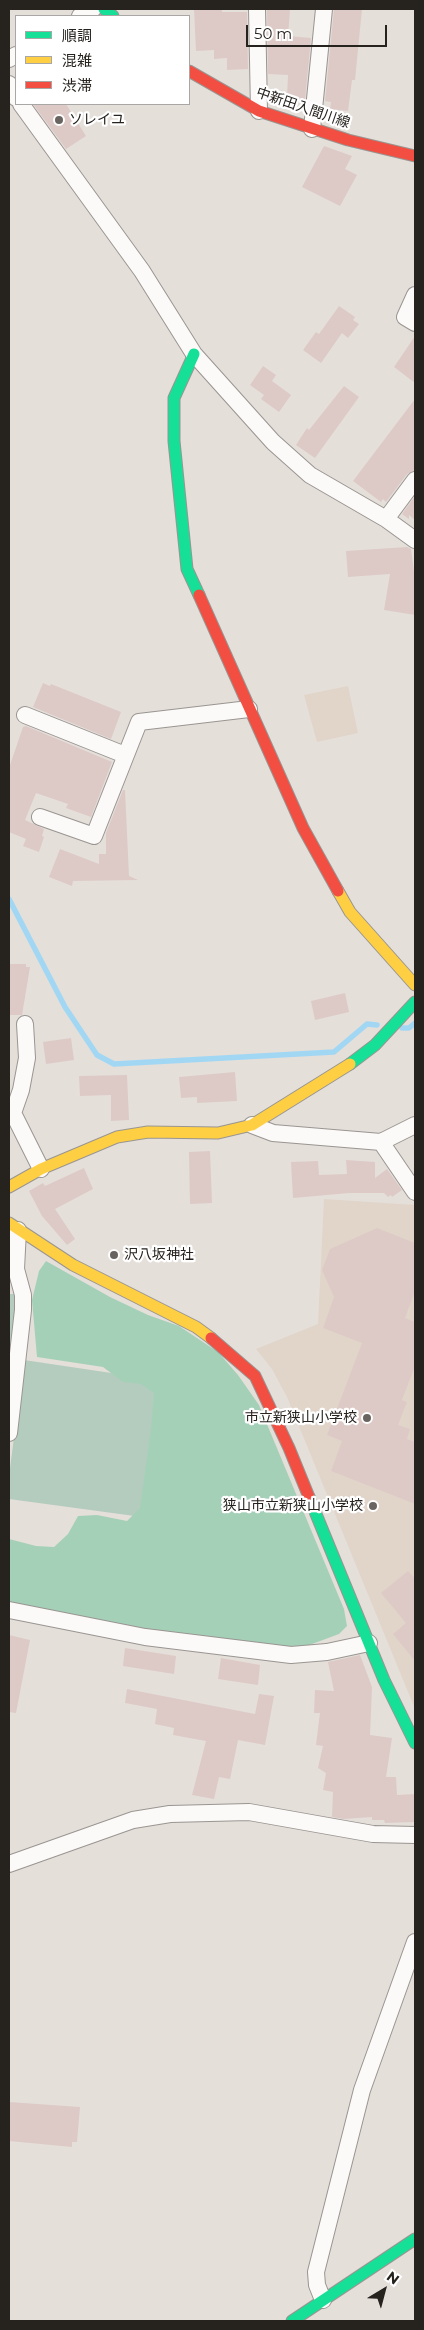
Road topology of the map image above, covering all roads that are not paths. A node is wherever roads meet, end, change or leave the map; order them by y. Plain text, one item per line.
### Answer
1 (93, 9) edge
2 (257, 9) edge
3 (324, 9) edge
4 (82, 15) edge
5 (190, 72) edge
6 (9, 84) edge
7 (15, 96) edge
8 (22, 105) edge
9 (259, 111) junction
10 (312, 129) junction
11 (415, 156) edge
12 (415, 295) edge
13 (415, 323) edge
14 (194, 354) junction
15 (415, 480) edge
16 (386, 519) junction
17 (415, 540) edge
18 (249, 709) junction
19 (25, 715) dead end
20 (125, 755) junction
21 (40, 817) dead end
22 (415, 985) edge
23 (415, 1002) edge
24 (25, 1024) dead end
25 (415, 1125) edge
26 (252, 1126) junction
27 (381, 1142) junction
28 (41, 1169) junction
29 (9, 1187) edge
30 (415, 1192) edge
31 (14, 1226) edge
32 (9, 1433) edge
33 (9, 1610) edge
34 (369, 1643) junction
35 (415, 1743) edge
36 (415, 1835) edge
37 (9, 1864) edge
38 (415, 1942) edge
39 (415, 2238) edge
40 (323, 2300) junction
41 (300, 2318) edge

1 - 4 street
2 - 9 street
3 - 10 street
5 - 9 street, 中新田入間川線
6 - 7 street
8 - 14 street
9 - 10 street, 中新田入間川線
10 - 11 street, 中新田入間川線
12 - 13 street
14 - 16 street
14 - 18 street
15 - 16 street
16 - 17 street
18 - 20 street
18 - 22 street
19 - 20 street
20 - 21 street
23 - 26 street
24 - 28 street
25 - 27 street
26 - 27 street
26 - 28 street
27 - 30 street
28 - 29 street
31 - 32 street
31 - 34 street
33 - 34 street
34 - 35 street
36 - 37 street
38 - 40 street
39 - 40 street
40 - 41 street

